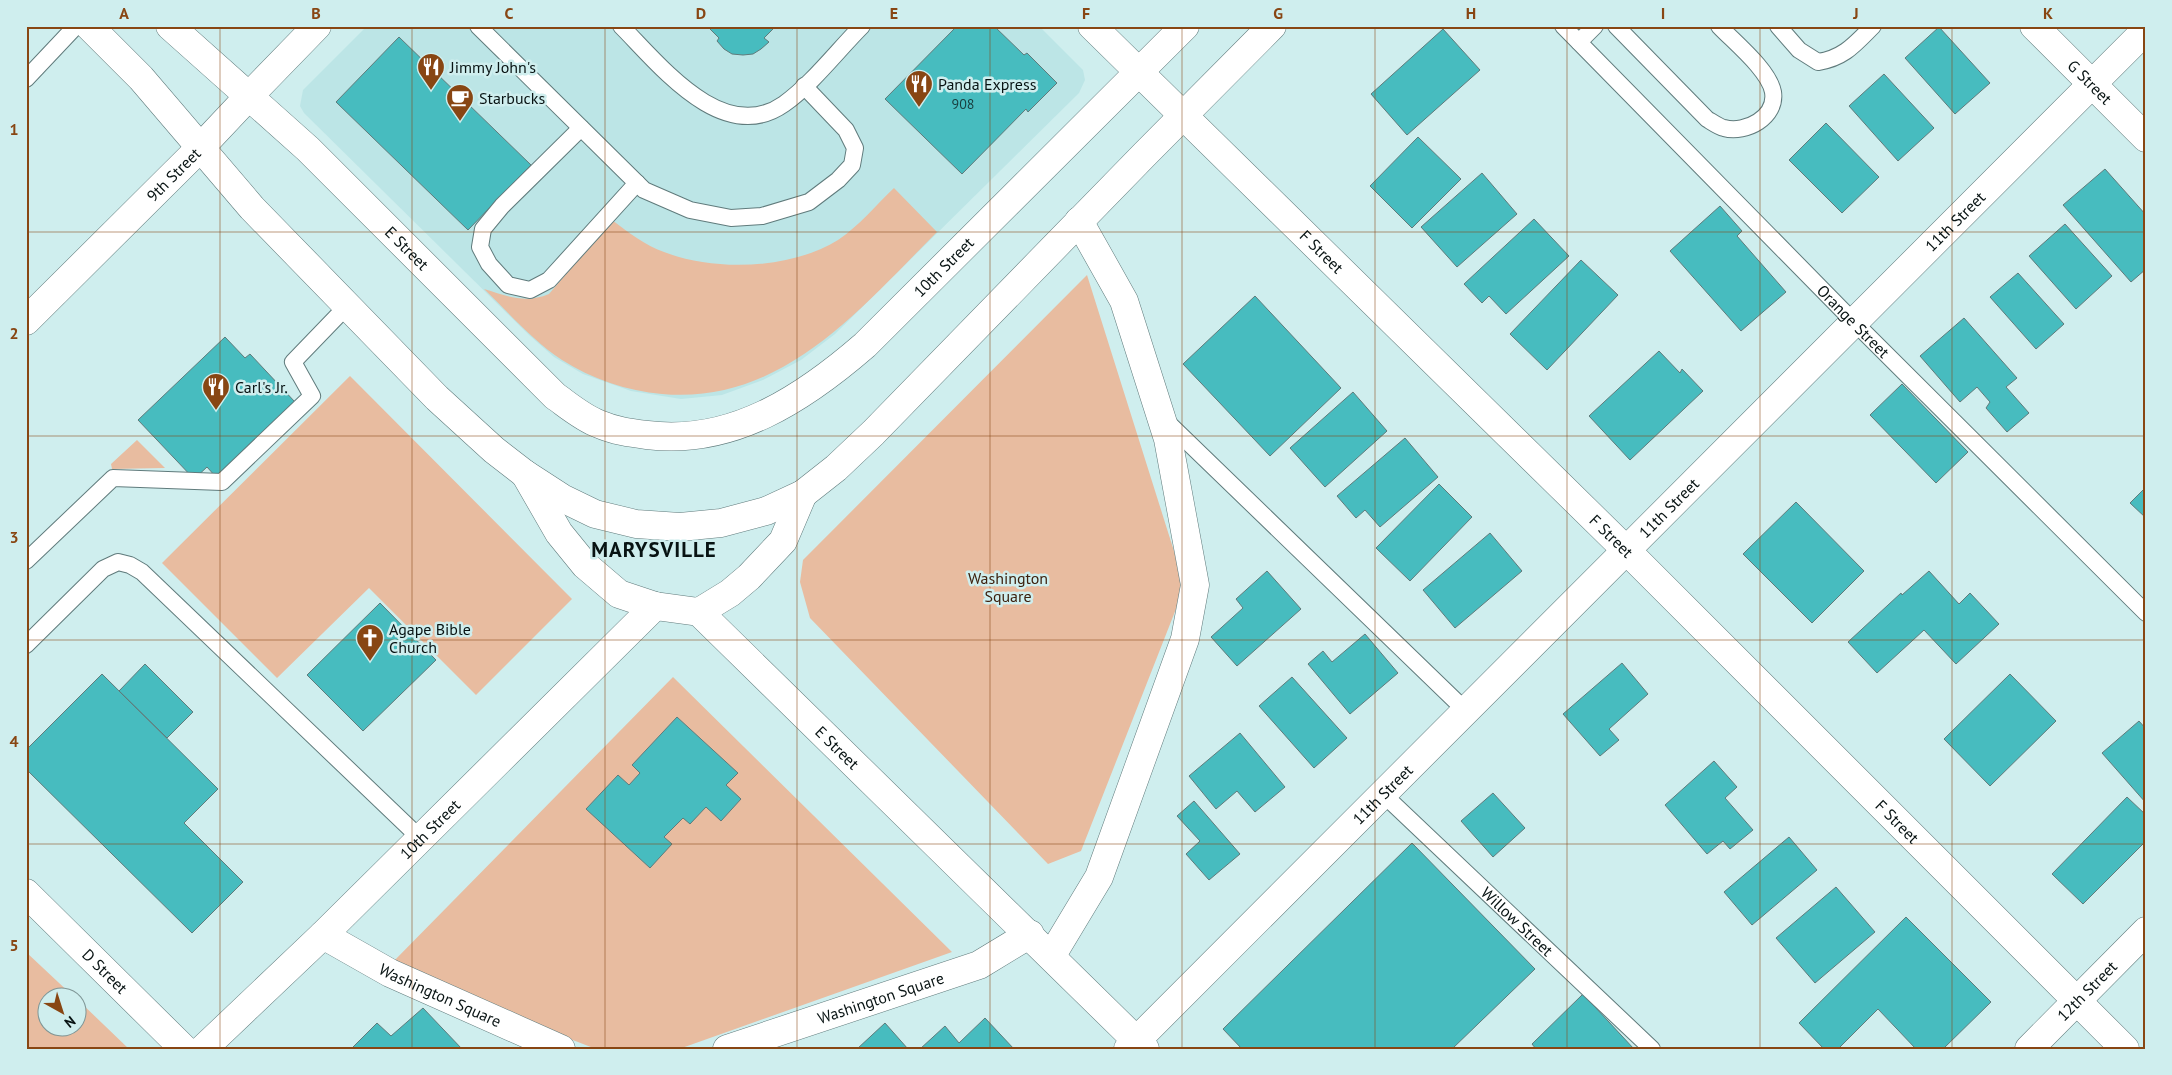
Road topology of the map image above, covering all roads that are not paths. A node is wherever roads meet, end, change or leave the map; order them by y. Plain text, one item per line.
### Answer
1 (76, 26) edge
2 (89, 26) edge
3 (170, 26) edge
4 (317, 26) edge
5 (478, 26) edge
6 (621, 26) edge
7 (862, 26) edge
8 (1092, 26) edge
9 (1185, 26) edge
10 (1272, 26) edge
11 (1563, 26) edge
12 (1595, 26) edge
13 (1616, 26) edge
14 (1719, 26) edge
15 (1778, 26) edge
16 (1874, 26) edge
17 (2034, 26) edge
18 (2146, 30) edge
19 (1579, 42) junction
20 (1139, 73) junction
21 (26, 79) edge
22 (2092, 84) junction
23 (804, 86) junction
24 (249, 96) junction
25 (1183, 115) junction
26 (581, 128) junction
27 (2146, 138) edge
28 (201, 147) junction
29 (637, 183) junction
30 (1079, 221) junction
31 (347, 306) junction
32 (30, 309) edge
33 (1854, 322) junction
34 (1161, 417) junction
35 (660, 437) joint
36 (525, 474) junction
37 (803, 494) junction
38 (1626, 550) junction
39 (26, 561) edge
40 (655, 606) junction
41 (700, 612) junction
42 (2146, 613) edge
43 (26, 645) edge
44 (1466, 711) junction
45 (1383, 794) junction
46 (420, 838) junction
47 (26, 893) edge
48 (2146, 931) edge
49 (1030, 934) junction
50 (323, 935) junction
51 (1052, 955) junction
52 (2076, 1001) junction
53 (1137, 1046) edge
54 (184, 1049) edge
55 (203, 1049) edge
56 (561, 1049) edge
57 (727, 1049) edge
58 (1652, 1049) edge
59 (2029, 1049) edge
60 (2125, 1049) edge

1 - 21 lane
2 - 28 main road
3 - 24 main road, E Street
4 - 24 main road, 9th Street
5 - 26 lane
6 - 23 lane
7 - 23 lane
8 - 20 main road, F Street
9 - 20 main road, 10th Street
10 - 25 main road
11 - 19 lane, Orange Street
12 - 19 lane
13 - 14 lane
15 - 16 lane
17 - 22 main road, G Street
18 - 22 main road, 11th Street
19 - 33 lane, Orange Street
20 - 25 main road, F Street
20 - 35 main road, 10th Street
22 - 27 main road, G Street
22 - 33 main road, 11th Street
23 - 29 lane
24 - 28 main road, 9th Street
24 - 35 main road, E Street
25 - 30 main road
25 - 38 main road, F Street
26 - 29 lane
26 - 29 lane
28 - 31 main road
28 - 32 main road, 9th Street
30 - 34 main road
30 - 37 main road
31 - 36 main road
31 - 39 lane
33 - 38 main road, 11th Street
33 - 42 lane, Orange Street
34 - 44 lane
34 - 51 main road
36 - 37 main road
36 - 40 main road
37 - 41 main road
38 - 44 main road, 11th Street
38 - 52 main road, F Street
40 - 41 main road
40 - 46 main road, 10th Street
41 - 49 main road, E Street
43 - 46 lane
44 - 45 main road, 11th Street
45 - 53 main road, 11th Street
45 - 58 lane, Willow Street
46 - 50 main road, 10th Street
47 - 54 main road, D Street
48 - 52 main road, 12th Street
49 - 51 main road, E Street
49 - 57 main road, Washington Square
50 - 55 main road, 10th Street
50 - 56 main road, Washington Square
51 - 53 main road, E Street
52 - 59 main road, 12th Street
52 - 60 main road, F Street

